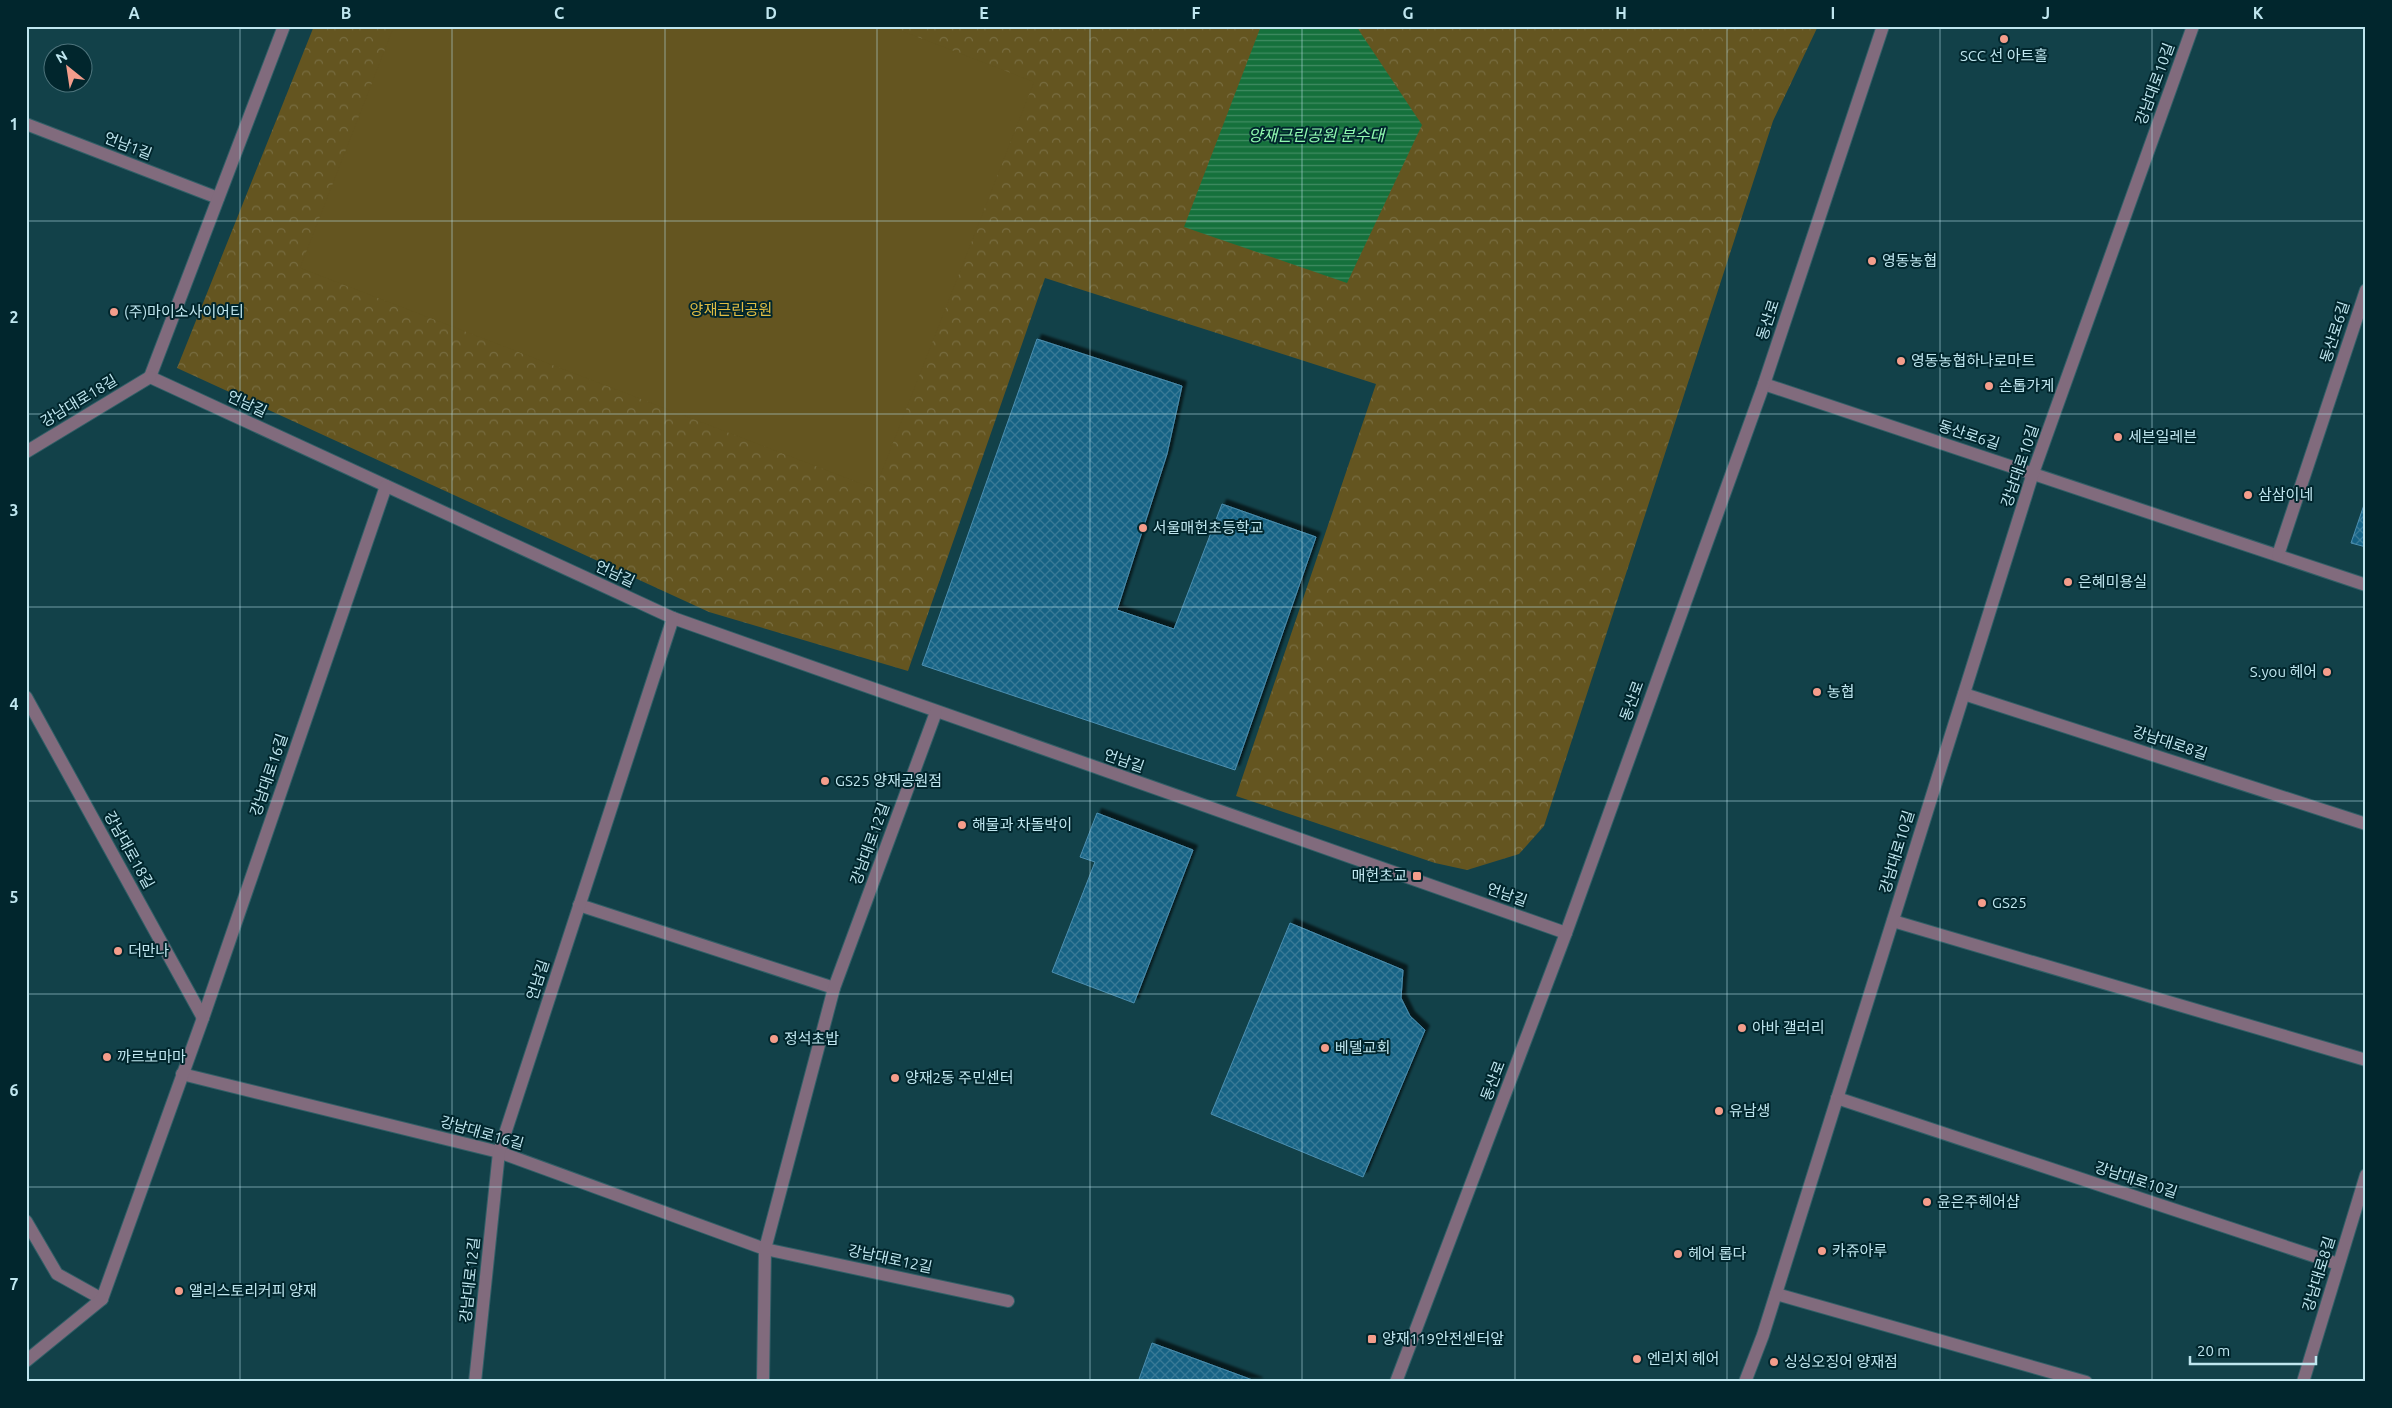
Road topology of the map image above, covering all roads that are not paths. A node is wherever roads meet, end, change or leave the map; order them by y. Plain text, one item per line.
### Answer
1 (284, 26) edge
2 (1883, 26) edge
3 (2193, 26) edge
4 (26, 124) edge
5 (218, 198) junction
6 (2366, 290) edge
7 (150, 377) junction
8 (1764, 384) junction
9 (26, 452) edge
10 (2033, 473) junction
11 (386, 486) junction
12 (2278, 555) junction
13 (2366, 585) edge
14 (673, 618) junction
15 (1964, 694) junction
16 (26, 697) edge
17 (936, 712) junction
18 (2366, 824) edge
19 (580, 904) junction
20 (1893, 921) junction
21 (1566, 933) junction
22 (834, 988) junction
23 (203, 1018) junction
24 (2366, 1060) edge
25 (182, 1074) junction
26 (1837, 1098) junction
27 (499, 1152) junction
28 (2366, 1175) edge
29 (26, 1221) edge
30 (765, 1249) junction
31 (2338, 1264) junction
32 (1776, 1294) junction
33 (102, 1299) junction
34 (1008, 1301) dead end
35 (26, 1361) edge
36 (475, 1382) edge
37 (763, 1382) edge
38 (1396, 1382) edge
39 (1745, 1382) edge
40 (2086, 1382) edge
41 (2302, 1382) edge

1 - 5 street
2 - 8 street, 동산로
3 - 10 street, 강남대로10길
4 - 5 street, 언남1길
5 - 7 street
6 - 12 street, 동산로6길
7 - 9 street, 강남대로18길
7 - 11 street, 언남길
8 - 10 street, 동산로6길
8 - 21 street, 동산로
10 - 12 street, 동산로6길
10 - 15 street, 강남대로10길
11 - 14 street, 언남길
11 - 23 street, 강남대로16길
12 - 13 street, 동산로6길
14 - 17 street, 언남길
14 - 19 street, 언남길
15 - 18 street, 강남대로8길
15 - 20 street, 강남대로10길
16 - 23 street, 강남대로18길
17 - 21 street, 언남길
17 - 22 street, 강남대로12길
19 - 22 street
19 - 27 street, 언남길
20 - 24 street
20 - 26 street, 강남대로10길
21 - 38 street, 동산로
22 - 30 street, 강남대로12길
23 - 25 street, 강남대로16길
25 - 27 street, 강남대로16길
25 - 33 street, 강남대로16길
26 - 31 street, 강남대로10길
26 - 32 street, 강남대로10길
27 - 30 street, 강남대로16길
27 - 36 street, 강남대로12길
28 - 31 street, 강남대로8길
29 - 33 street
30 - 34 street, 강남대로12길
30 - 37 street, 강남대로12길
31 - 41 street, 강남대로8길
32 - 39 street, 강남대로10길
32 - 40 street
33 - 35 street

